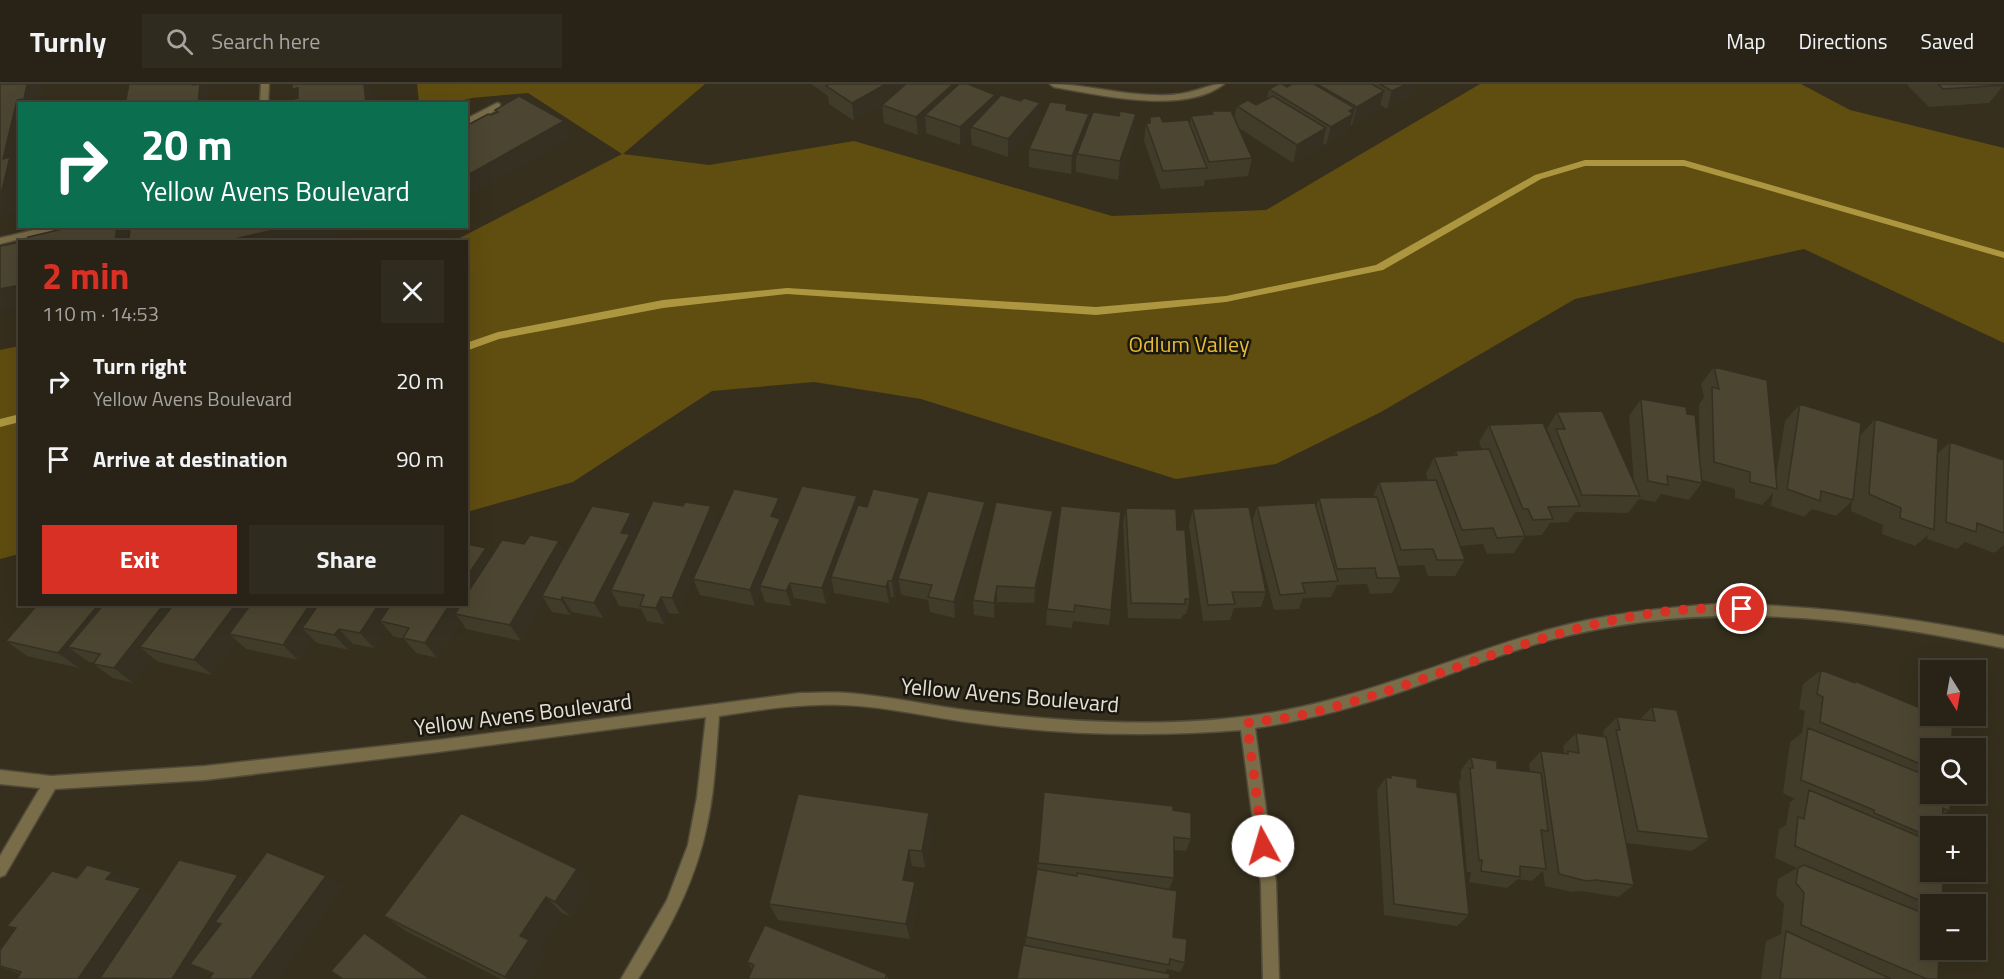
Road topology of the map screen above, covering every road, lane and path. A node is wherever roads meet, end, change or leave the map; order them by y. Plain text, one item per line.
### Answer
1 (265, 84) edge
2 (1054, 84) edge
3 (1220, 84) edge
4 (264, 102) edge
5 (497, 106) edge
6 (468, 122) edge
7 (58, 228) edge
8 (0, 241) edge
9 (2004, 642) edge
10 (713, 710) junction
11 (1247, 723) junction
12 (0, 777) edge
13 (51, 783) junction
14 (0, 870) edge
15 (629, 979) edge
16 (1271, 979) edge

1 - 4 street
2 - 3 street
5 - 6 street
7 - 8 street
9 - 11 street, Yellow Avens Boulevard
10 - 11 street, Yellow Avens Boulevard
10 - 13 street, Yellow Avens Boulevard
10 - 15 street
11 - 16 street
12 - 13 street, Yellow Avens Boulevard
13 - 14 street

